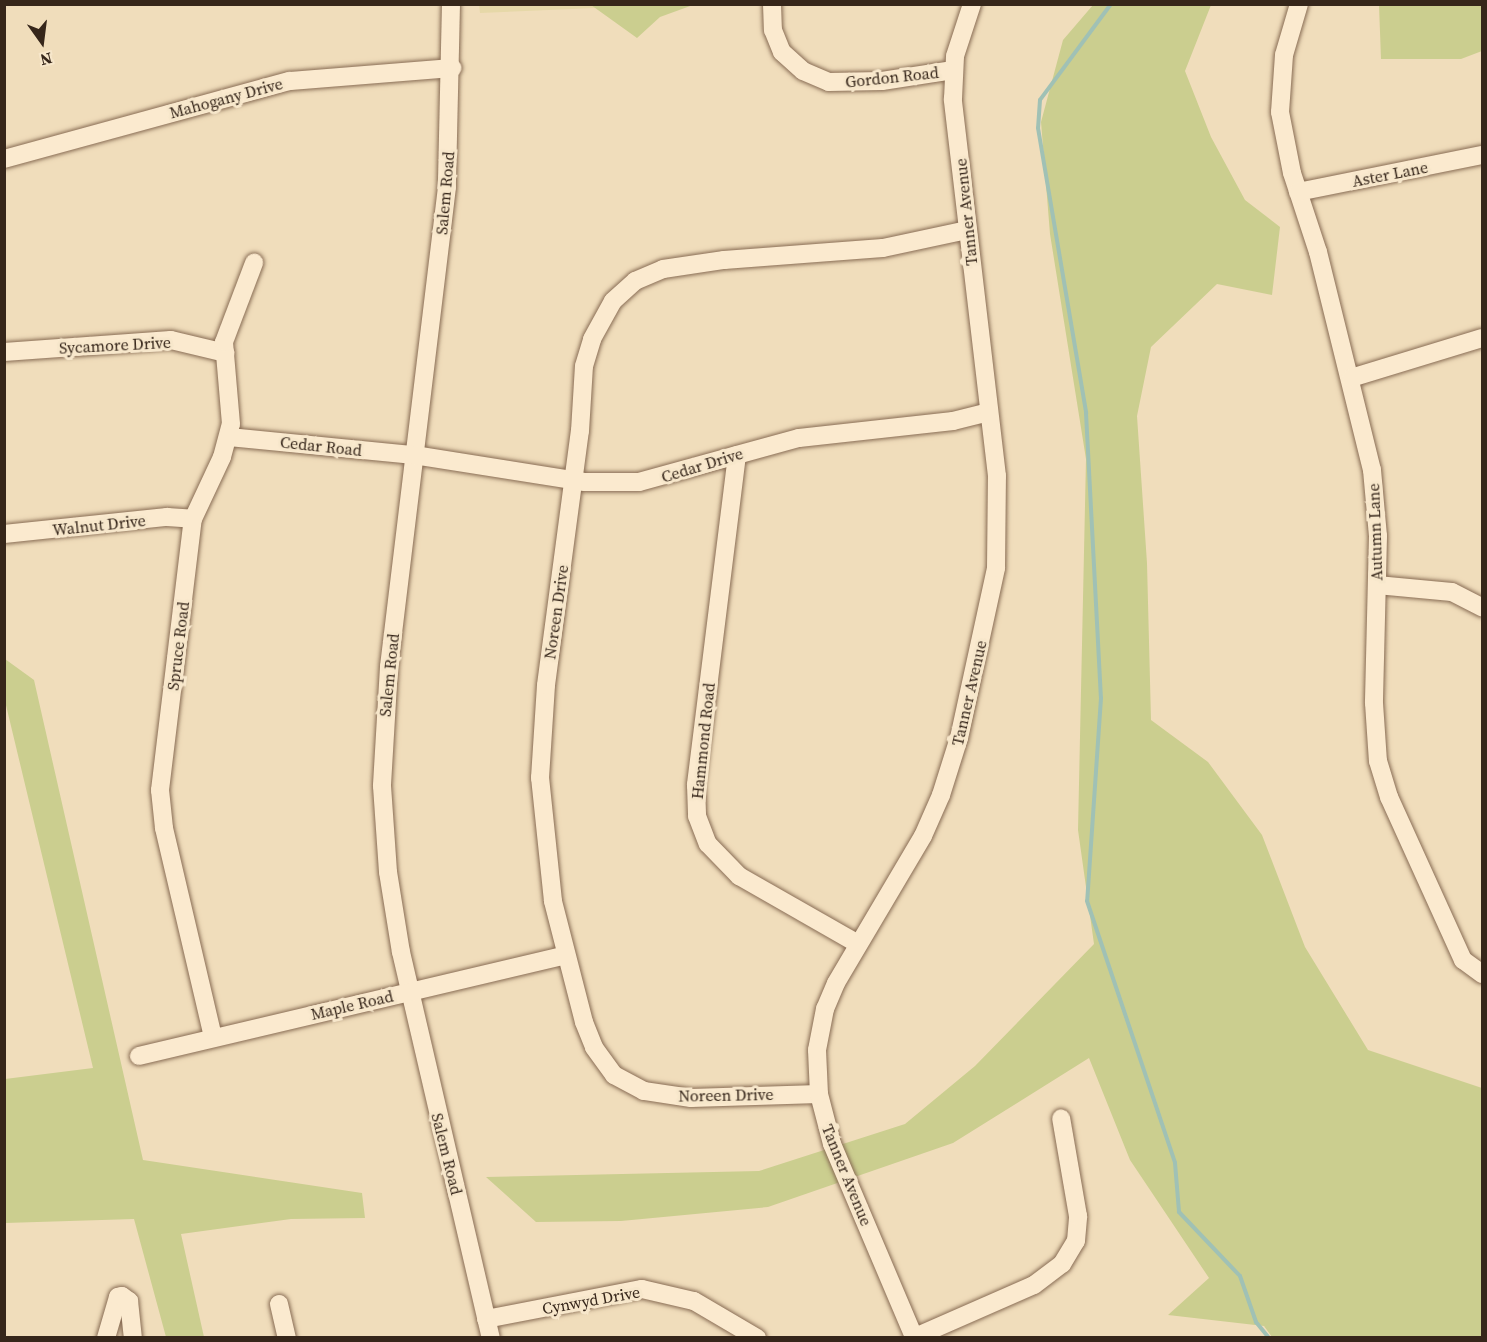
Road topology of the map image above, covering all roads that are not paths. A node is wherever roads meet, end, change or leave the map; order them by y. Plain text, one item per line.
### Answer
1 (451, 4) edge
2 (772, 4) edge
3 (972, 4) edge
4 (1299, 4) edge
5 (452, 68) junction
6 (953, 70) junction
7 (1482, 155) edge
8 (4, 159) edge
9 (1298, 192) junction
10 (967, 230) junction
11 (254, 263) dead end
12 (1482, 338) edge
13 (4, 352) edge
14 (225, 353) junction
15 (1351, 378) junction
16 (988, 412) junction
17 (229, 437) junction
18 (414, 455) junction
19 (737, 455) junction
20 (574, 480) junction
21 (193, 519) junction
22 (4, 534) edge
23 (1377, 585) junction
24 (1482, 607) edge
25 (858, 944) junction
26 (565, 955) junction
27 (1482, 974) edge
28 (409, 992) junction
29 (213, 1037) junction
30 (139, 1056) dead end
31 (819, 1094) junction
32 (1061, 1118) dead end
33 (279, 1304) dead end
34 (486, 1319) junction
35 (914, 1337) edge
36 (106, 1338) edge
37 (133, 1338) edge
38 (287, 1338) edge
39 (491, 1338) edge
40 (758, 1338) edge

1 - 5 street, Salem Road
2 - 6 street, Gordon Road
3 - 6 street, Tanner Avenue
4 - 9 street, Autumn Lane
5 - 8 street, Mahogany Drive
5 - 18 street, Salem Road
6 - 10 street, Tanner Avenue
7 - 9 street, Aster Lane
9 - 15 street, Autumn Lane
10 - 16 street, Tanner Avenue
10 - 20 street, Noreen Drive
11 - 14 street, Spruce Road
12 - 15 street
13 - 14 street, Sycamore Drive
14 - 17 street, Spruce Road
15 - 23 street, Autumn Lane
16 - 19 street, Cedar Drive
16 - 25 street, Tanner Avenue
17 - 18 street, Cedar Road
17 - 21 street, Spruce Road
18 - 20 street, Cedar Drive
18 - 28 street, Salem Road
19 - 20 street, Cedar Drive
19 - 25 street, Hammond Road
20 - 26 street, Noreen Drive
21 - 22 street, Walnut Drive
21 - 29 street, Spruce Road
23 - 24 street
23 - 27 street, Autumn Lane
25 - 31 street, Tanner Avenue
26 - 28 street, Maple Road
26 - 31 street, Noreen Drive
28 - 29 street, Maple Road
28 - 34 street, Salem Road
29 - 30 street, Maple Road
31 - 35 street, Tanner Avenue
32 - 35 street
33 - 38 street
34 - 39 street, Salem Road
34 - 40 street, Cynwyd Drive
36 - 37 street

